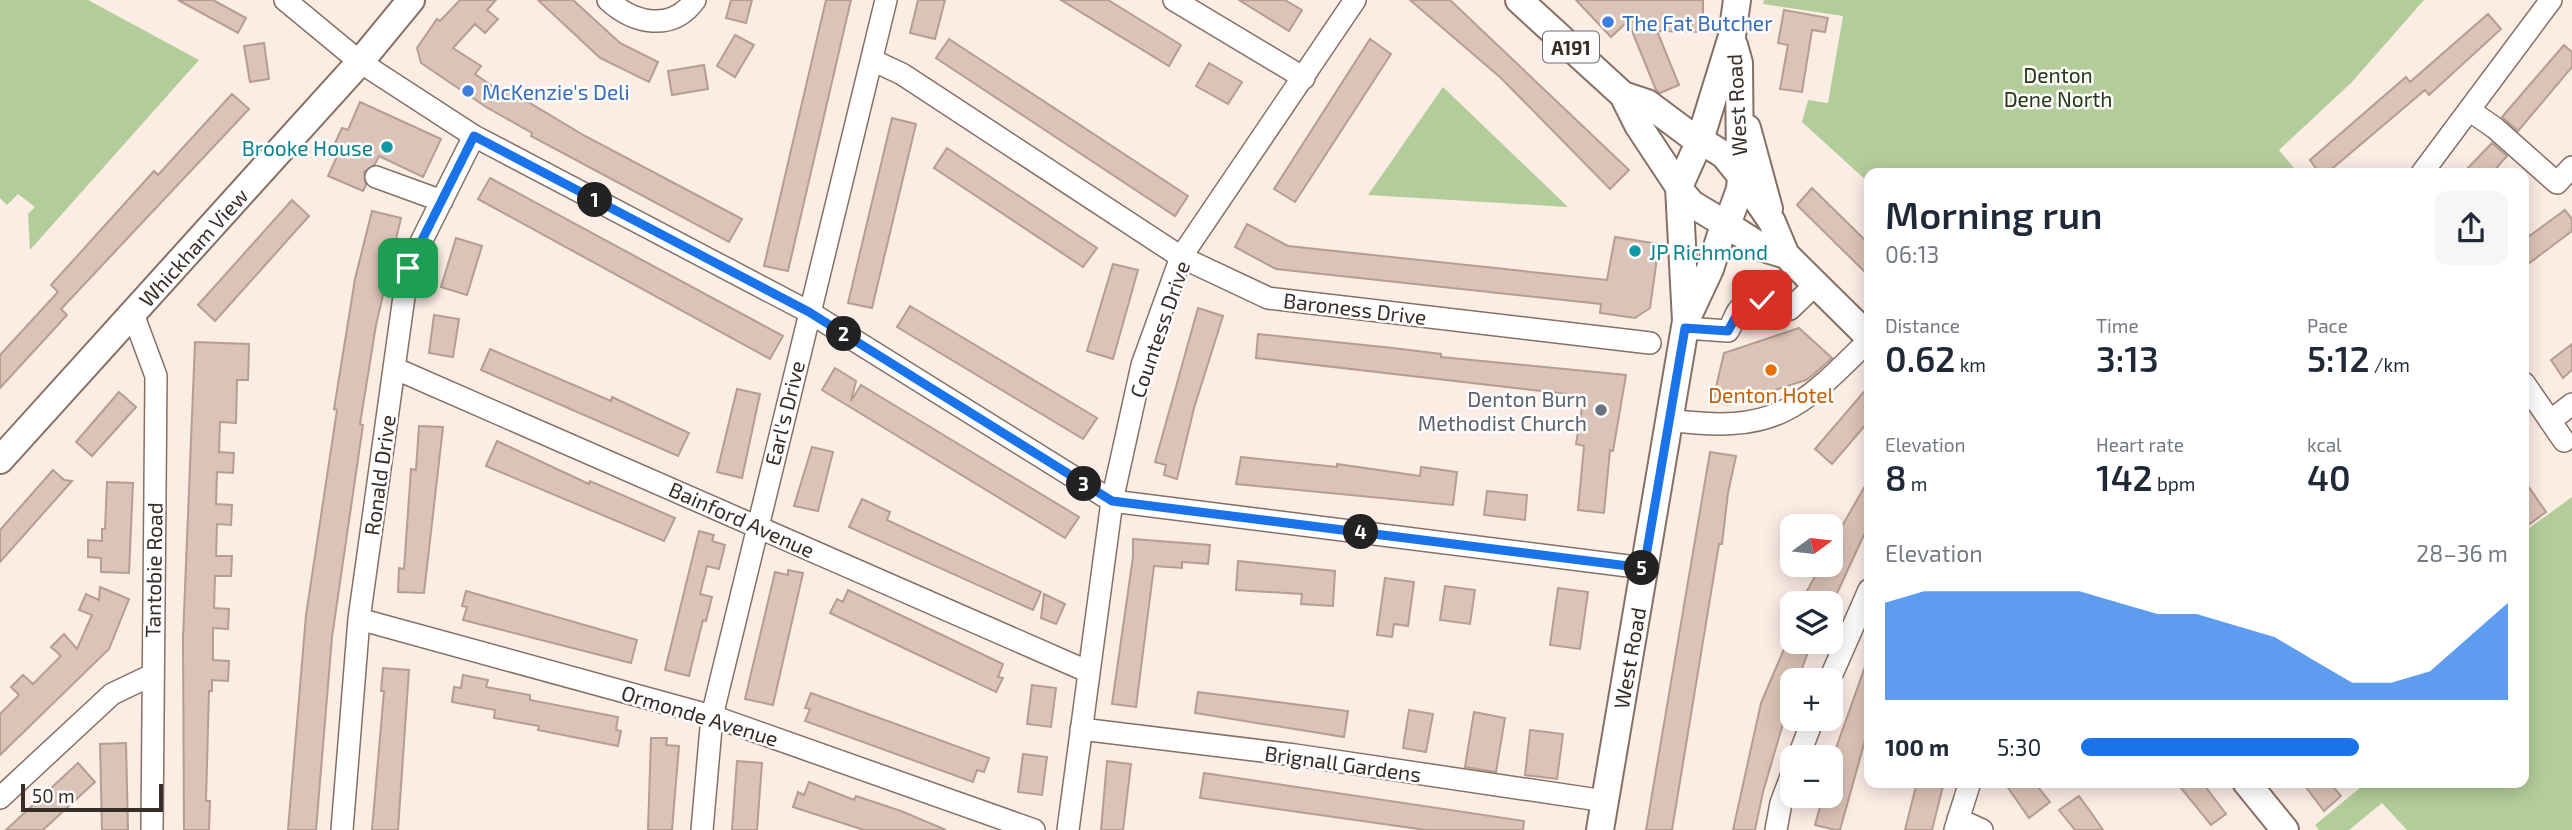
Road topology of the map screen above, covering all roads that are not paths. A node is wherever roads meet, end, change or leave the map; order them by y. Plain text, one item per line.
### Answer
1 (285, 0) edge
2 (411, 0) edge
3 (608, 0) edge
4 (695, 0) edge
5 (886, 0) edge
6 (1174, 0) edge
7 (1355, 0) edge
8 (1519, 0) edge
9 (1737, 0) edge
10 (2551, 0) edge
11 (1732, 36) junction
12 (872, 60) junction
13 (360, 62) junction
14 (1304, 78) junction
15 (1623, 95) junction
16 (1737, 96) junction
17 (1710, 105) junction
18 (2469, 110) junction
19 (1661, 114) junction
20 (474, 136) junction
21 (1647, 140) junction
22 (1699, 141) junction
23 (2572, 167) edge
24 (2426, 168) edge
25 (1740, 175) junction
26 (376, 177) dead end
27 (1679, 188) junction
28 (442, 201) junction
29 (1772, 222) junction
30 (1726, 225) junction
31 (1774, 252) junction
32 (1181, 257) junction
33 (1698, 270) junction
34 (1816, 284) junction
35 (809, 312) junction
36 (133, 314) junction
37 (1685, 324) junction
38 (1864, 334) edge
39 (1650, 343) dead end
40 (1864, 344) edge
41 (394, 368) junction
42 (2529, 390) edge
43 (2572, 404) edge
44 (1669, 420) junction
45 (2550, 421) junction
46 (2564, 442) dead end
47 (0, 460) edge
48 (1112, 501) junction
49 (758, 525) junction
50 (1644, 568) junction
51 (1864, 601) edge
52 (359, 619) junction
53 (1835, 668) edge
54 (1089, 672) junction
55 (152, 675) junction
56 (712, 716) junction
57 (1081, 729) junction
58 (1968, 788) edge
59 (2251, 788) edge
60 (0, 798) edge
61 (1605, 801) junction
62 (1782, 808) edge
63 (1957, 824) edge
64 (152, 830) edge
65 (342, 830) edge
66 (702, 830) edge
67 (1034, 830) edge
68 (1068, 830) edge
69 (1600, 830) edge
70 (1776, 830) edge
71 (1982, 830) edge
72 (2285, 830) edge

1 - 13 street
2 - 13 main road, Whickham View
3 - 4 street
5 - 12 street, Earl's Drive
6 - 14 street
7 - 14 street, Countess Drive
8 - 15 main road, A191
9 - 11 main road, West Road
10 - 18 street
11 - 16 main road, West Road
11 - 17 main road, West Road
12 - 32 street, Baroness Drive
12 - 35 street, Earl's Drive
13 - 20 street
13 - 36 main road, Whickham View
14 - 32 street, Countess Drive
15 - 19 main road, A191
15 - 21 main road, A191
16 - 25 main road, West Road
16 - 29 main road
17 - 19 main road
17 - 22 main road, West Road
18 - 23 street
18 - 24 street
19 - 22 main road, A191
20 - 28 street, Ronald Drive
20 - 35 street
21 - 27 main road, A191
21 - 33 main road
22 - 25 main road, A191
22 - 27 main road, West Road
25 - 29 main road, A191
25 - 30 main road, West Road
26 - 28 street
27 - 30 main road, A191
27 - 33 main road, West Road
28 - 41 street, Ronald Drive
29 - 31 main road, A191
30 - 31 main road, A191
30 - 33 main road, West Road
31 - 33 main road
31 - 34 main road, A191
32 - 39 street, Baroness Drive
32 - 48 street, Countess Drive
33 - 37 main road, West Road
34 - 37 street
34 - 38 main road, A191
35 - 48 street
35 - 49 street, Earl's Drive
36 - 47 main road, Whickham View
36 - 55 street, Tantobie Road
37 - 44 main road, West Road
40 - 44 street
41 - 49 street, Bainford Avenue
41 - 52 street, Ronald Drive
42 - 45 street
43 - 45 street
44 - 50 main road, West Road
45 - 46 street
48 - 50 street
48 - 54 street, Countess Drive
49 - 54 street, Bainford Avenue
49 - 56 street, Earl's Drive
50 - 61 main road, West Road
51 - 53 street
52 - 56 street, Ormonde Avenue
52 - 65 street, Ronald Drive
54 - 57 street, Countess Drive
55 - 60 street
55 - 64 street, Tantobie Road
56 - 66 street, Earl's Drive
56 - 67 street, Ormonde Avenue
57 - 61 street, Brignall Gardens
57 - 68 street, Countess Drive
58 - 63 street
59 - 72 main road
61 - 69 main road, West Road
62 - 70 street
63 - 71 street

